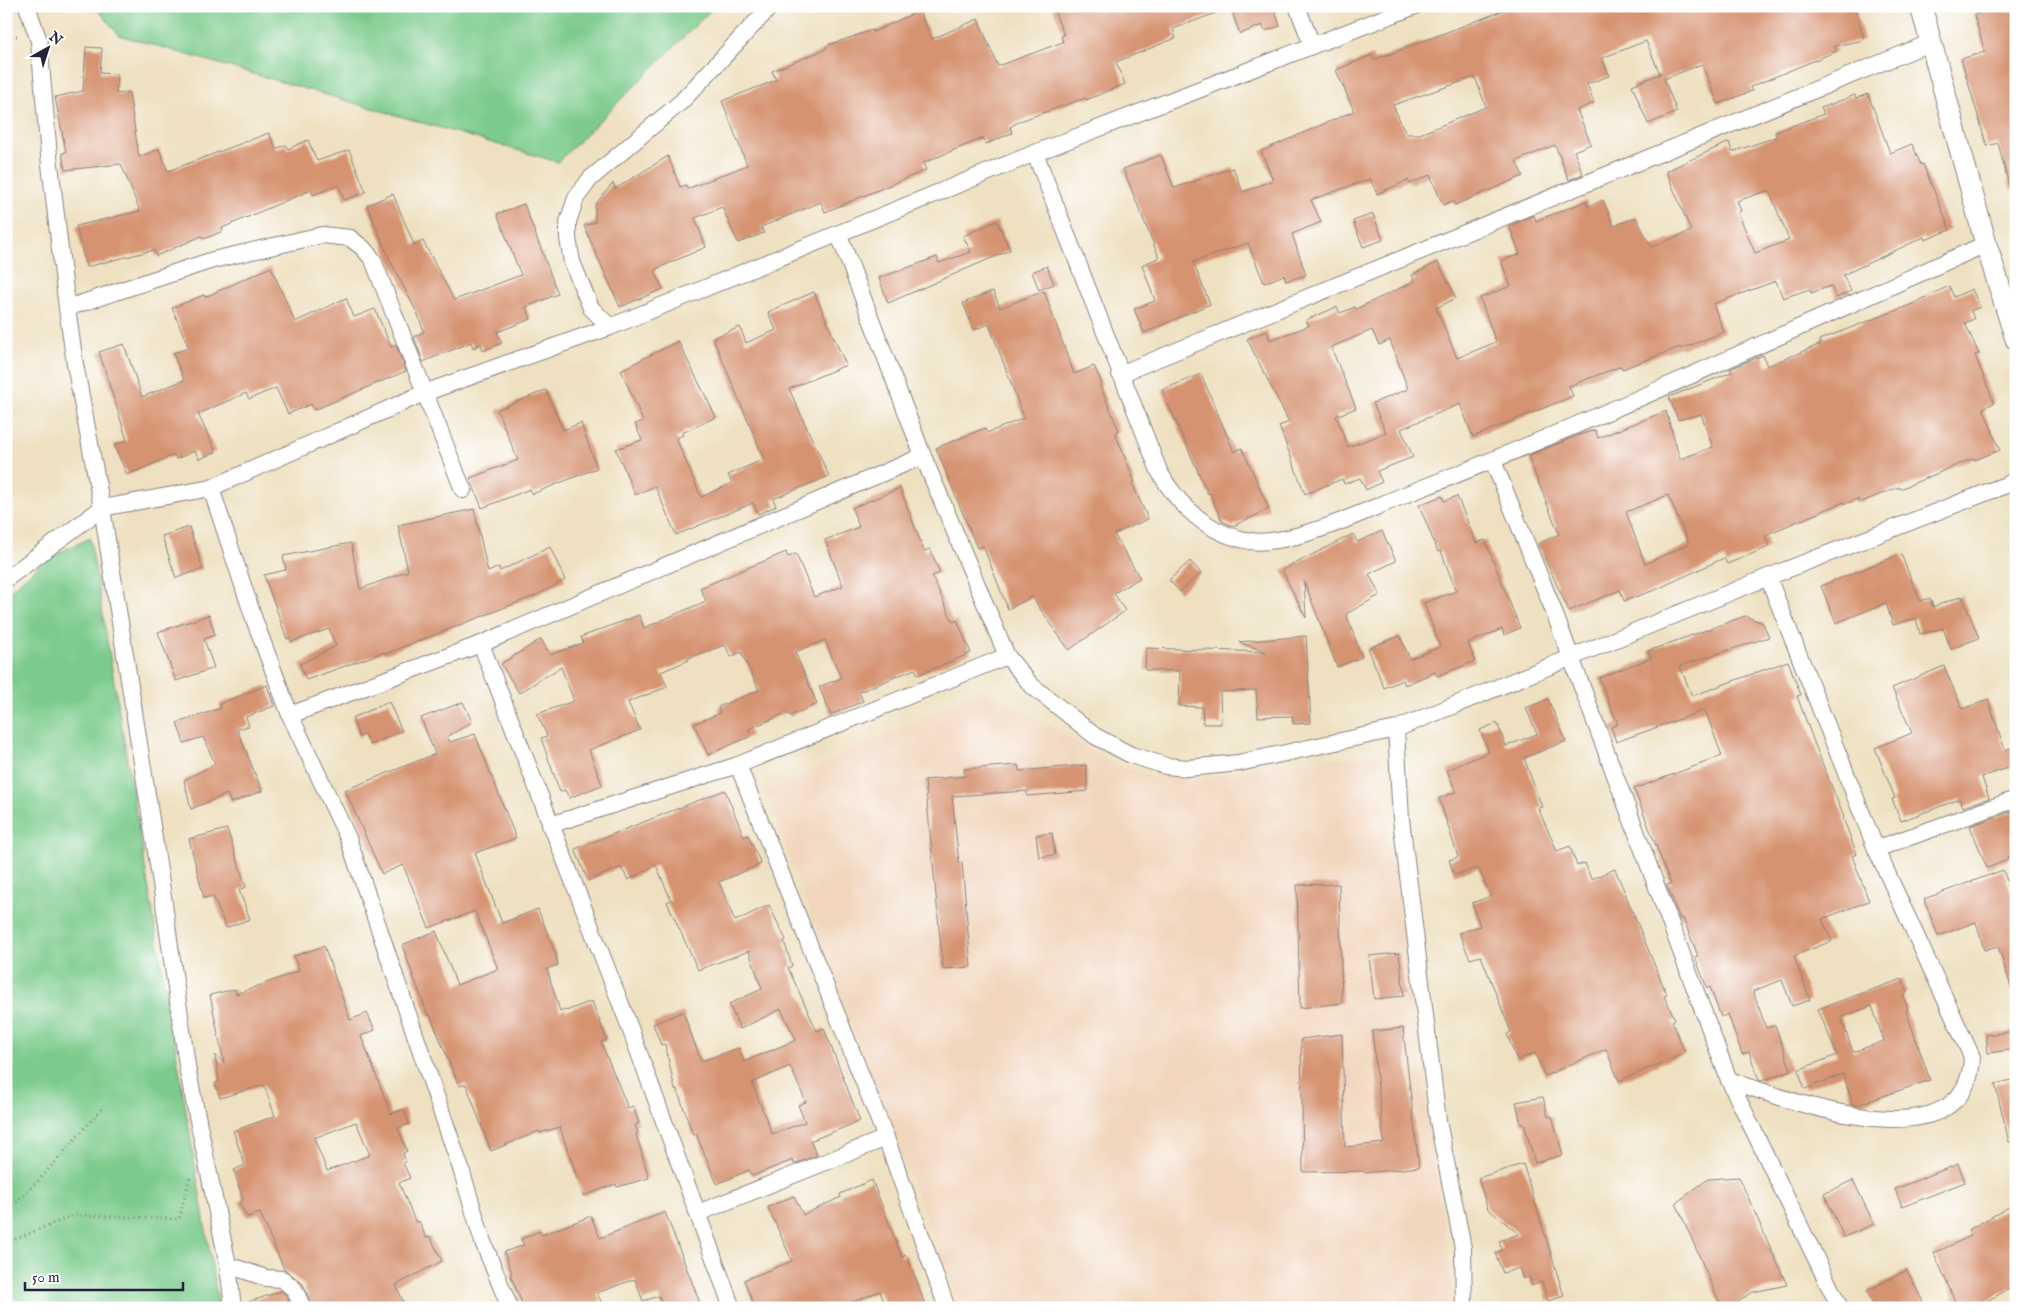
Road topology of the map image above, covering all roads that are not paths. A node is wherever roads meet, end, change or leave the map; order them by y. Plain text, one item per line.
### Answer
1 (27, 6) edge
2 (771, 6) edge
3 (1297, 6) edge
4 (1415, 6) edge
5 (1920, 6) edge
6 (1932, 42) junction
7 (1312, 45) junction
8 (1035, 153) junction
9 (839, 235) junction
10 (1986, 244) junction
11 (67, 308) junction
12 (610, 326) junction
13 (2016, 340) edge
14 (1120, 374) junction
15 (424, 394) junction
16 (923, 456) junction
17 (1493, 461) junction
18 (2016, 481) edge
19 (211, 488) junction
20 (463, 490) dead end
21 (102, 508) junction
22 (1768, 577) junction
23 (6, 579) edge
24 (481, 644) junction
25 (1007, 656) junction
26 (1570, 657) junction
27 (290, 714) junction
28 (1396, 729) junction
29 (738, 765) junction
30 (2016, 799) edge
31 (550, 825) junction
32 (1876, 849) junction
33 (1729, 1080) junction
34 (886, 1138) junction
35 (698, 1213) junction
36 (228, 1264) junction
37 (233, 1308) edge
38 (303, 1308) edge
39 (510, 1308) edge
40 (732, 1308) edge
41 (947, 1308) edge
42 (1464, 1308) edge
43 (1840, 1308) edge

1 - 11 street
2 - 12 street
3 - 7 street
4 - 7 street
5 - 6 street
6 - 10 street
6 - 14 street
7 - 8 street
8 - 9 street
8 - 14 street
9 - 12 street
9 - 16 street
10 - 13 street
10 - 17 street
11 - 15 street
11 - 21 street
12 - 15 street
14 - 17 street
15 - 19 street
15 - 20 street
16 - 24 street
16 - 25 street
17 - 26 street
18 - 22 street
19 - 21 street
19 - 27 street
21 - 23 street
21 - 36 street
22 - 26 street
22 - 32 street
24 - 27 street
24 - 31 street
25 - 28 street
25 - 29 street
26 - 28 street
26 - 33 street
27 - 39 street
28 - 42 street
29 - 31 street
29 - 34 street
30 - 32 street
31 - 35 street
32 - 33 street
33 - 43 street
34 - 35 street
34 - 41 street
35 - 40 street
36 - 37 street
36 - 38 street

